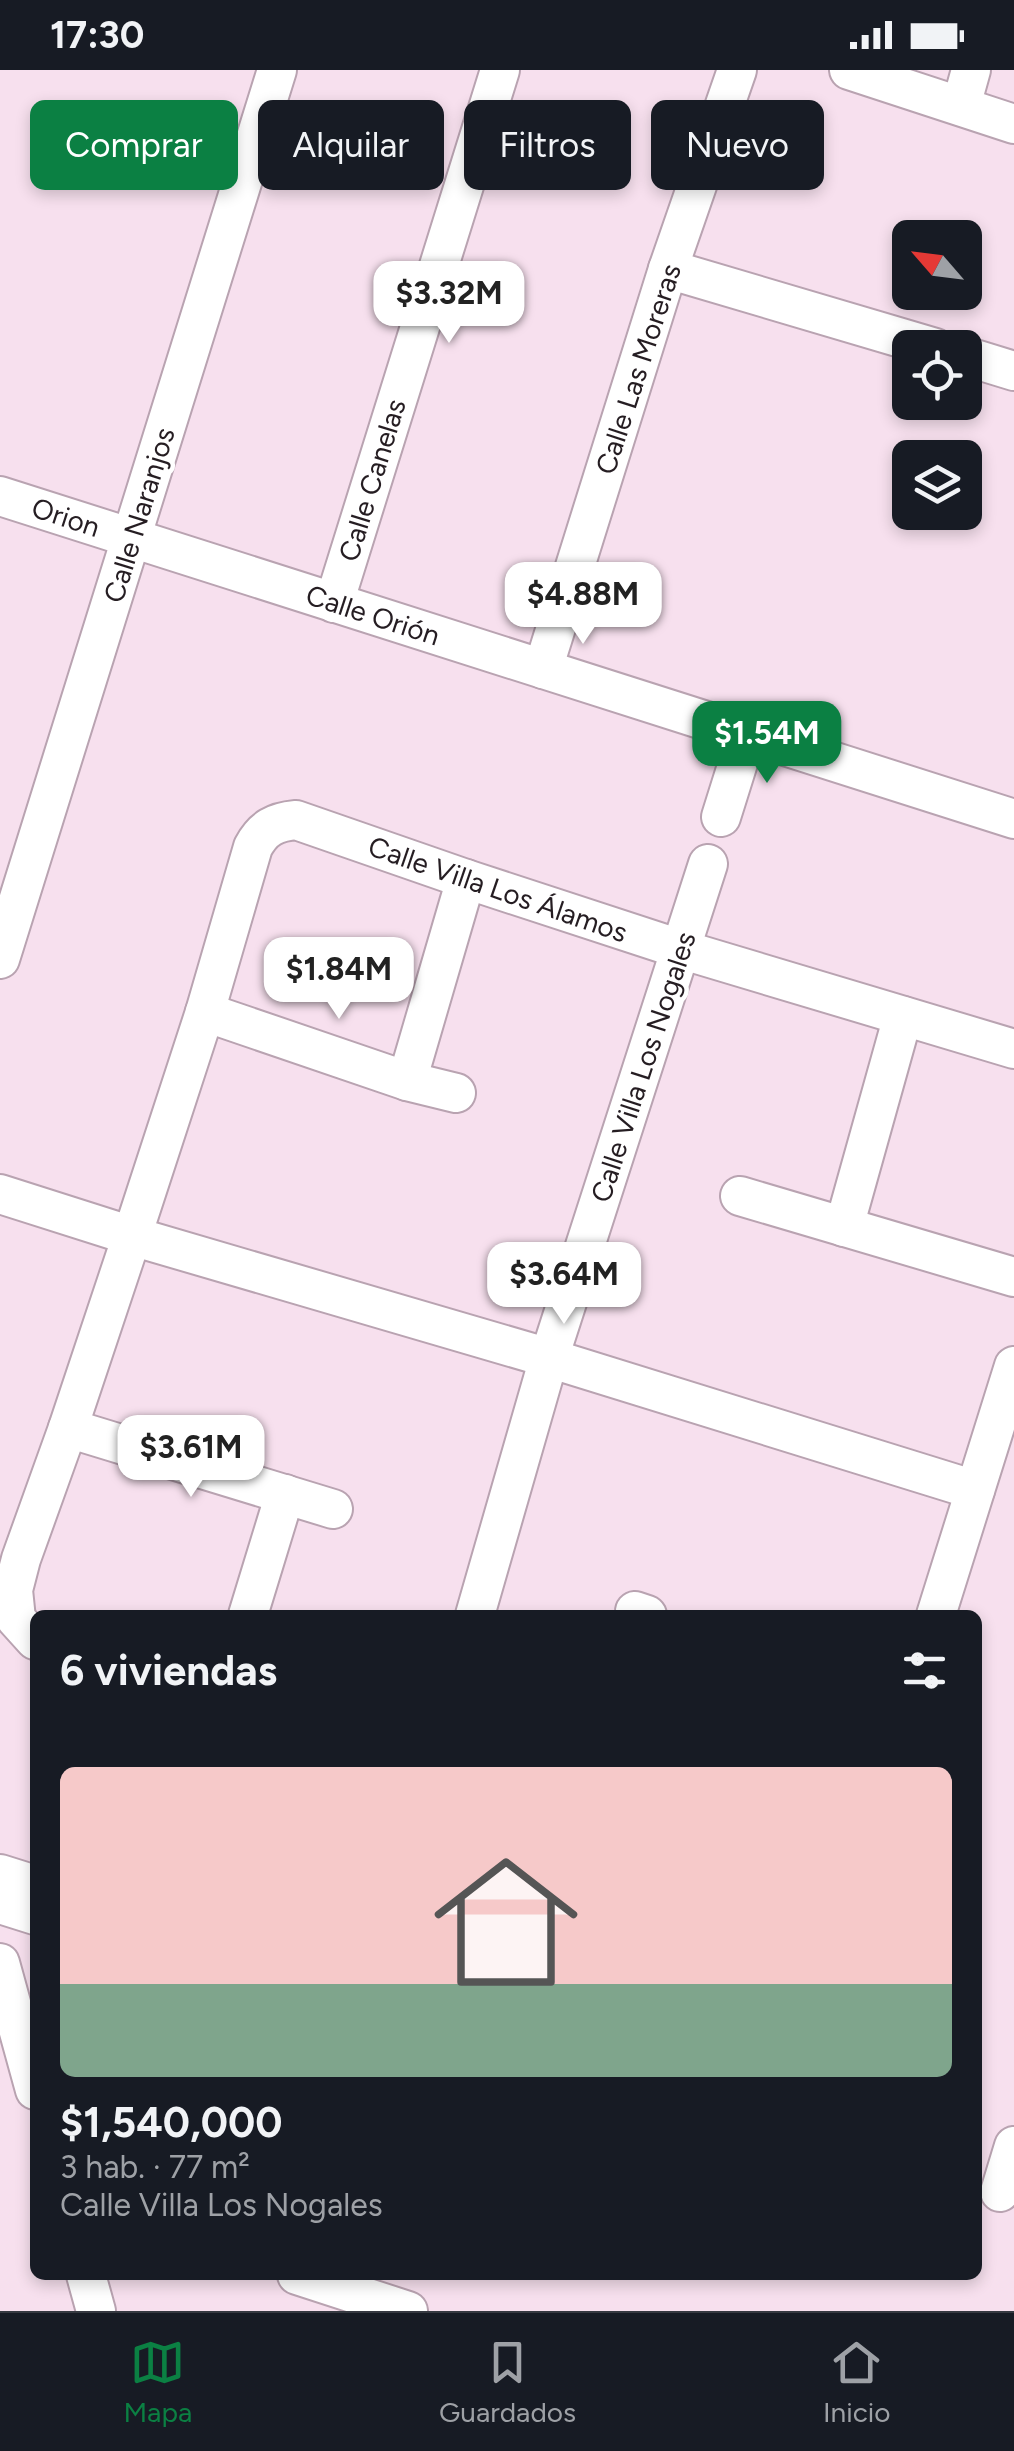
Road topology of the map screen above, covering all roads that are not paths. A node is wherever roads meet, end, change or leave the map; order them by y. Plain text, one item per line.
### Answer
1 (276, 70) edge
2 (500, 70) edge
3 (737, 70) edge
4 (849, 70) edge
5 (972, 70) edge
6 (961, 106) junction
7 (1014, 124) edge
8 (668, 269) junction
9 (892, 335) edge
10 (982, 361) edge
11 (1014, 371) edge
12 (0, 496) edge
13 (132, 538) junction
14 (334, 603) junction
15 (543, 669) junction
16 (747, 734) junction
17 (722, 817) dead end
18 (1014, 819) edge
19 (708, 864) dead end
20 (466, 880) junction
21 (680, 950) junction
22 (0, 959) edge
23 (204, 1012) junction
24 (902, 1016) junction
25 (1014, 1049) edge
26 (408, 1081) junction
27 (456, 1093) dead end
28 (0, 1194) edge
29 (740, 1196) dead end
30 (844, 1227) junction
31 (132, 1236) junction
32 (1014, 1277) edge
33 (549, 1358) junction
34 (1014, 1366) edge
35 (68, 1428) junction
36 (975, 1490) junction
37 (284, 1494) junction
38 (333, 1509) dead end
39 (249, 1610) edge
40 (476, 1610) edge
41 (938, 1610) edge
42 (30, 1635) edge
43 (0, 1874) edge
44 (30, 1883) edge
45 (0, 1904) edge
46 (30, 1913) edge
47 (0, 1963) edge
48 (30, 2072) edge
49 (1014, 2146) edge
50 (997, 2192) edge
51 (87, 2280) edge
52 (312, 2280) edge
53 (96, 2311) edge
54 (408, 2311) edge

1 - 13 street, Calle Naranjos
2 - 14 street, Calle Canelas
3 - 8 street, Calle Las Moreras
4 - 6 street
5 - 6 street
6 - 7 street
8 - 9 street
8 - 15 street, Calle Las Moreras
10 - 11 street
12 - 13 street, Orion
13 - 14 street, Calle Orión
13 - 22 street, Calle Naranjos
14 - 15 street, Calle Orión
15 - 16 street, Calle Orión
16 - 17 street
16 - 18 street, Calle Orión
19 - 21 street, Calle Villa Los Nogales
20 - 21 street, Calle Villa Los Álamos
20 - 23 street, Calle Villa Los Álamos
20 - 26 street
21 - 24 street, Calle Villa Los Álamos
21 - 33 street, Calle Villa Los Nogales
23 - 26 street
23 - 31 street
24 - 25 street, Calle Villa Los Álamos
24 - 30 street
26 - 27 street
28 - 31 street
29 - 30 street
30 - 32 street
31 - 33 street
31 - 35 street
33 - 36 street
33 - 40 street, Calle Villa Los Nogales
34 - 36 street
35 - 37 street
35 - 42 street
36 - 41 street
37 - 38 street
37 - 39 street
43 - 44 street
45 - 46 street
47 - 48 street
49 - 50 street
51 - 53 street
52 - 54 street

